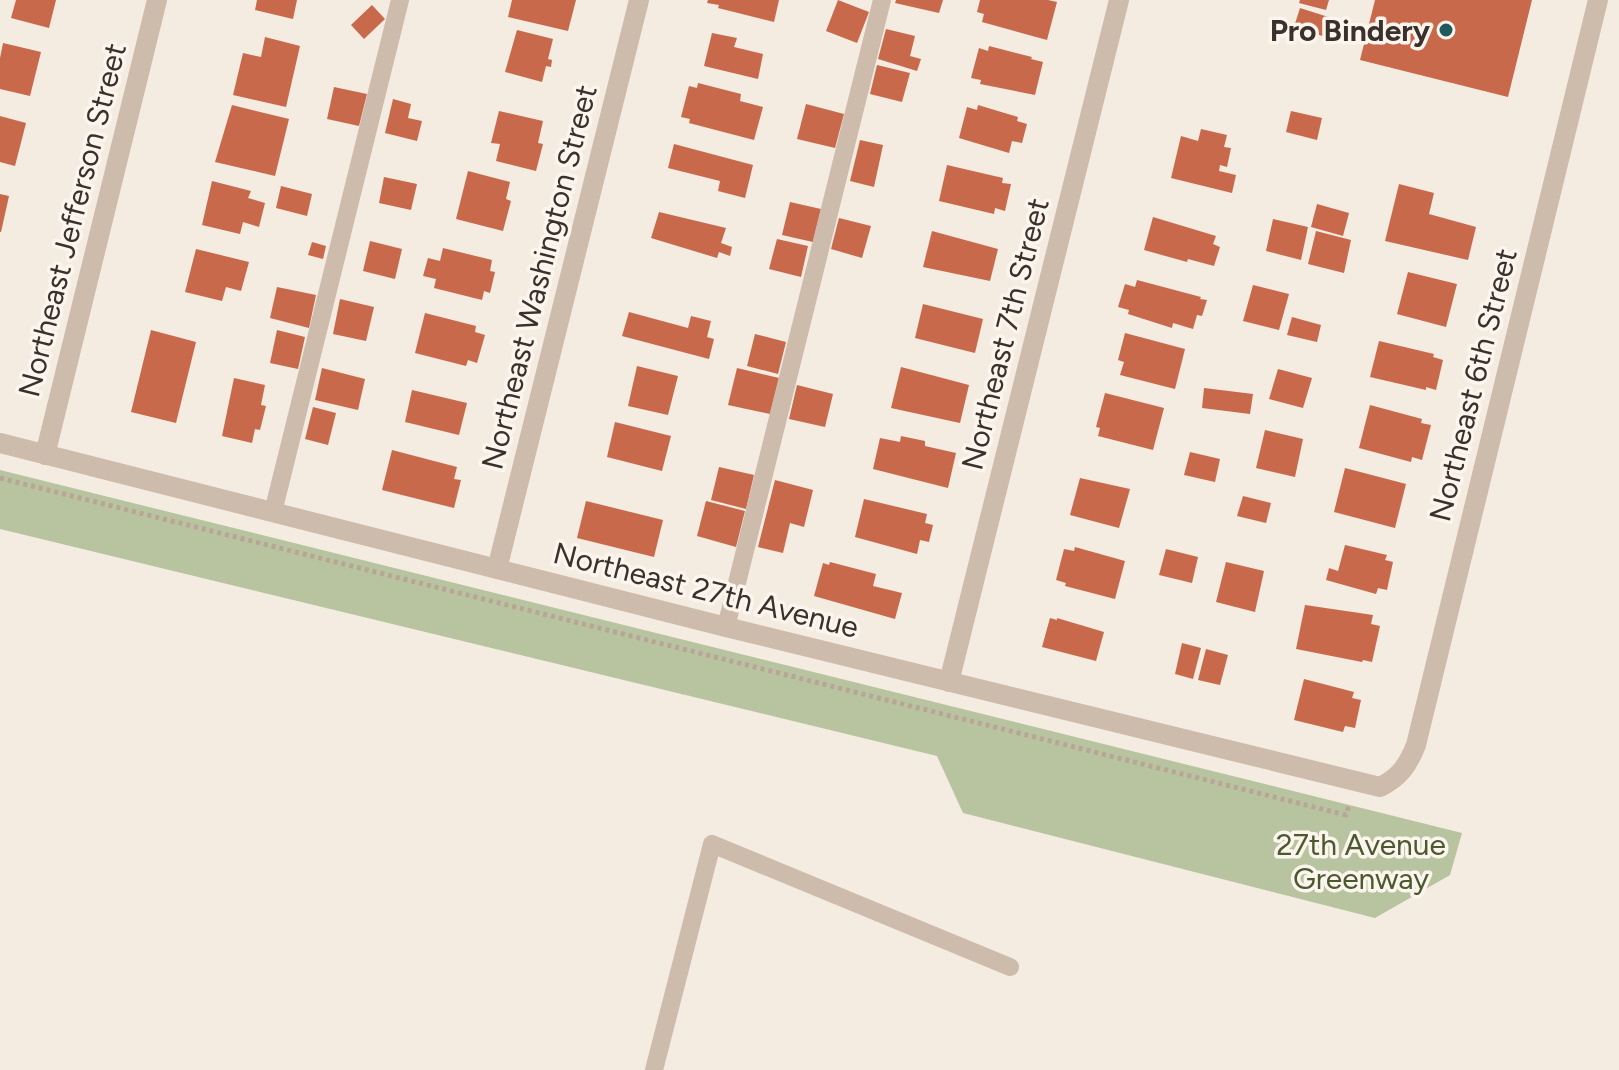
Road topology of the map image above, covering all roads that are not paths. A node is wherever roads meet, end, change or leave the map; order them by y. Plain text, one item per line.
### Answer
1 (157, 0) edge
2 (400, 0) edge
3 (639, 0) edge
4 (882, 0) edge
5 (1119, 0) edge
6 (1598, 0) edge
7 (0, 443) edge
8 (45, 455) junction
9 (273, 512) junction
10 (497, 569) junction
11 (726, 627) junction
12 (949, 682) junction
13 (1396, 779) joint
14 (1010, 967) dead end
15 (654, 1070) edge

1 - 8 street, Northeast Jefferson Street
2 - 9 lane
3 - 10 street, Northeast Washington Street
4 - 11 lane
5 - 12 street, Northeast 7th Street
6 - 13 street, Northeast 6th Street
7 - 8 street, Northeast 27th Avenue
8 - 9 street, Northeast 27th Avenue
9 - 10 street, Northeast 27th Avenue
10 - 11 street, Northeast 27th Avenue
11 - 12 street, Northeast 27th Avenue
12 - 13 street, Northeast 27th Avenue
14 - 15 lane

